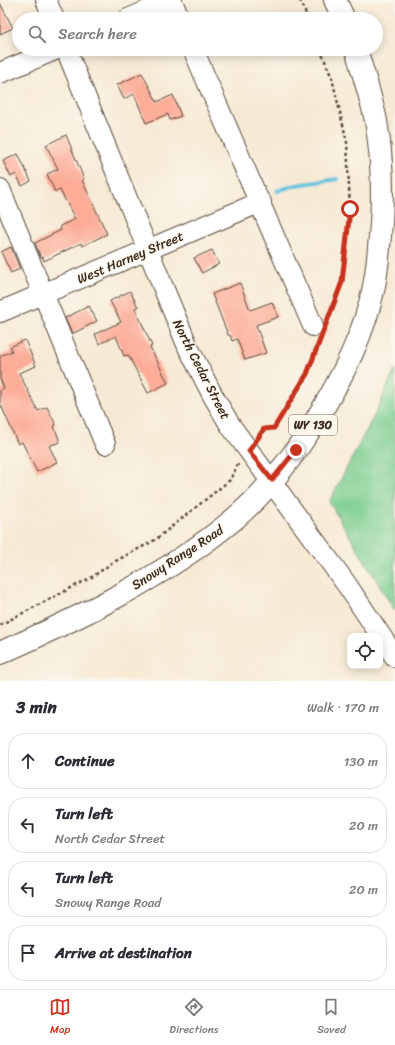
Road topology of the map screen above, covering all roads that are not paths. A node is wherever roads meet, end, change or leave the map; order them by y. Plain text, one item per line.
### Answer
1 (46, 0) edge
2 (172, 0) edge
3 (335, 0) edge
4 (51, 12) edge
5 (144, 12) edge
6 (177, 12) edge
7 (341, 12) edge
8 (40, 56) edge
9 (69, 56) edge
10 (196, 56) edge
11 (358, 56) edge
12 (0, 72) edge
13 (0, 189) edge
14 (261, 202) junction
15 (148, 249) junction
16 (43, 293) junction
17 (0, 312) edge
18 (320, 329) road end
19 (105, 444) dead end
20 (272, 480) junction
21 (0, 653) edge
22 (395, 657) edge

1 - 4 street
2 - 5 street
2 - 6 street
3 - 7 main road
8 - 12 street
9 - 15 street, North Cedar Street
10 - 14 street
11 - 20 main road, Snowy Range Road / WY 130
13 - 16 street
14 - 15 street, West Harney Street
14 - 18 street
15 - 16 street, West Harney Street
15 - 20 street, North Cedar Street
16 - 17 street, West Harney Street
16 - 19 street
20 - 21 main road, Snowy Range Road / WY 130
20 - 22 street, North Cedar Street

